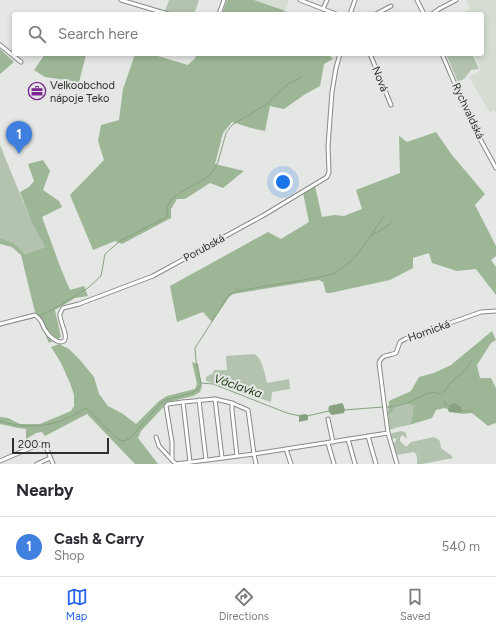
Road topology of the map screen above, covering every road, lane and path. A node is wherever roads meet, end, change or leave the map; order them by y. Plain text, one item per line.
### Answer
1 (121, 0) edge
2 (224, 0) edge
3 (300, 0) edge
4 (327, 0) edge
5 (355, 0) edge
6 (418, 0) edge
7 (456, 0) edge
8 (391, 6) dead end
9 (323, 9) junction
10 (161, 12) edge
11 (219, 12) edge
12 (331, 12) edge
13 (351, 12) edge
14 (380, 12) edge
15 (423, 12) edge
16 (435, 12) edge
17 (0, 45) edge
18 (12, 55) edge
19 (14, 56) edge
20 (340, 56) edge
21 (371, 56) edge
22 (443, 56) edge
23 (21, 62) dead end
24 (391, 105) dead end
25 (496, 168) edge
26 (496, 311) edge
27 (0, 324) edge
28 (215, 398) junction
29 (199, 400) junction
30 (183, 402) junction
31 (232, 403) junction
32 (328, 418) dead end
33 (388, 433) junction
34 (368, 436) junction
35 (156, 437) dead end
36 (348, 439) junction
37 (333, 442) junction
38 (328, 443) junction
39 (286, 449) junction
40 (254, 454) junction
41 (238, 456) junction
42 (50, 458) junction
43 (222, 458) junction
44 (172, 460) junction
45 (206, 460) junction
46 (0, 461) edge
47 (190, 462) junction
48 (37, 464) edge
49 (53, 464) edge
50 (256, 464) edge
51 (291, 464) edge
52 (334, 464) edge
53 (355, 464) edge
54 (376, 464) edge
55 (397, 464) edge

1 - 10 street
2 - 11 street
3 - 9 street
4 - 9 street
5 - 13 street
6 - 15 street
7 - 16 street
8 - 14 street
9 - 12 street
17 - 18 street
19 - 23 street
20 - 27 street, Porubská
21 - 24 street, Nová
22 - 25 street, Rychvaldská
26 - 33 street, Hornická
28 - 29 street
28 - 31 street
28 - 43 street
29 - 30 street
29 - 45 street
30 - 44 street
30 - 47 street
31 - 40 street
31 - 41 street
32 - 37 street
33 - 34 street
33 - 55 street, Hornická
34 - 36 street
34 - 54 street
35 - 44 street
36 - 37 street
36 - 53 street
37 - 38 street
38 - 39 street
38 - 52 street
39 - 40 street
39 - 51 street
40 - 41 street
40 - 50 street
41 - 43 street
42 - 46 street
42 - 48 street
42 - 49 street
43 - 45 street
44 - 47 street
45 - 47 street

